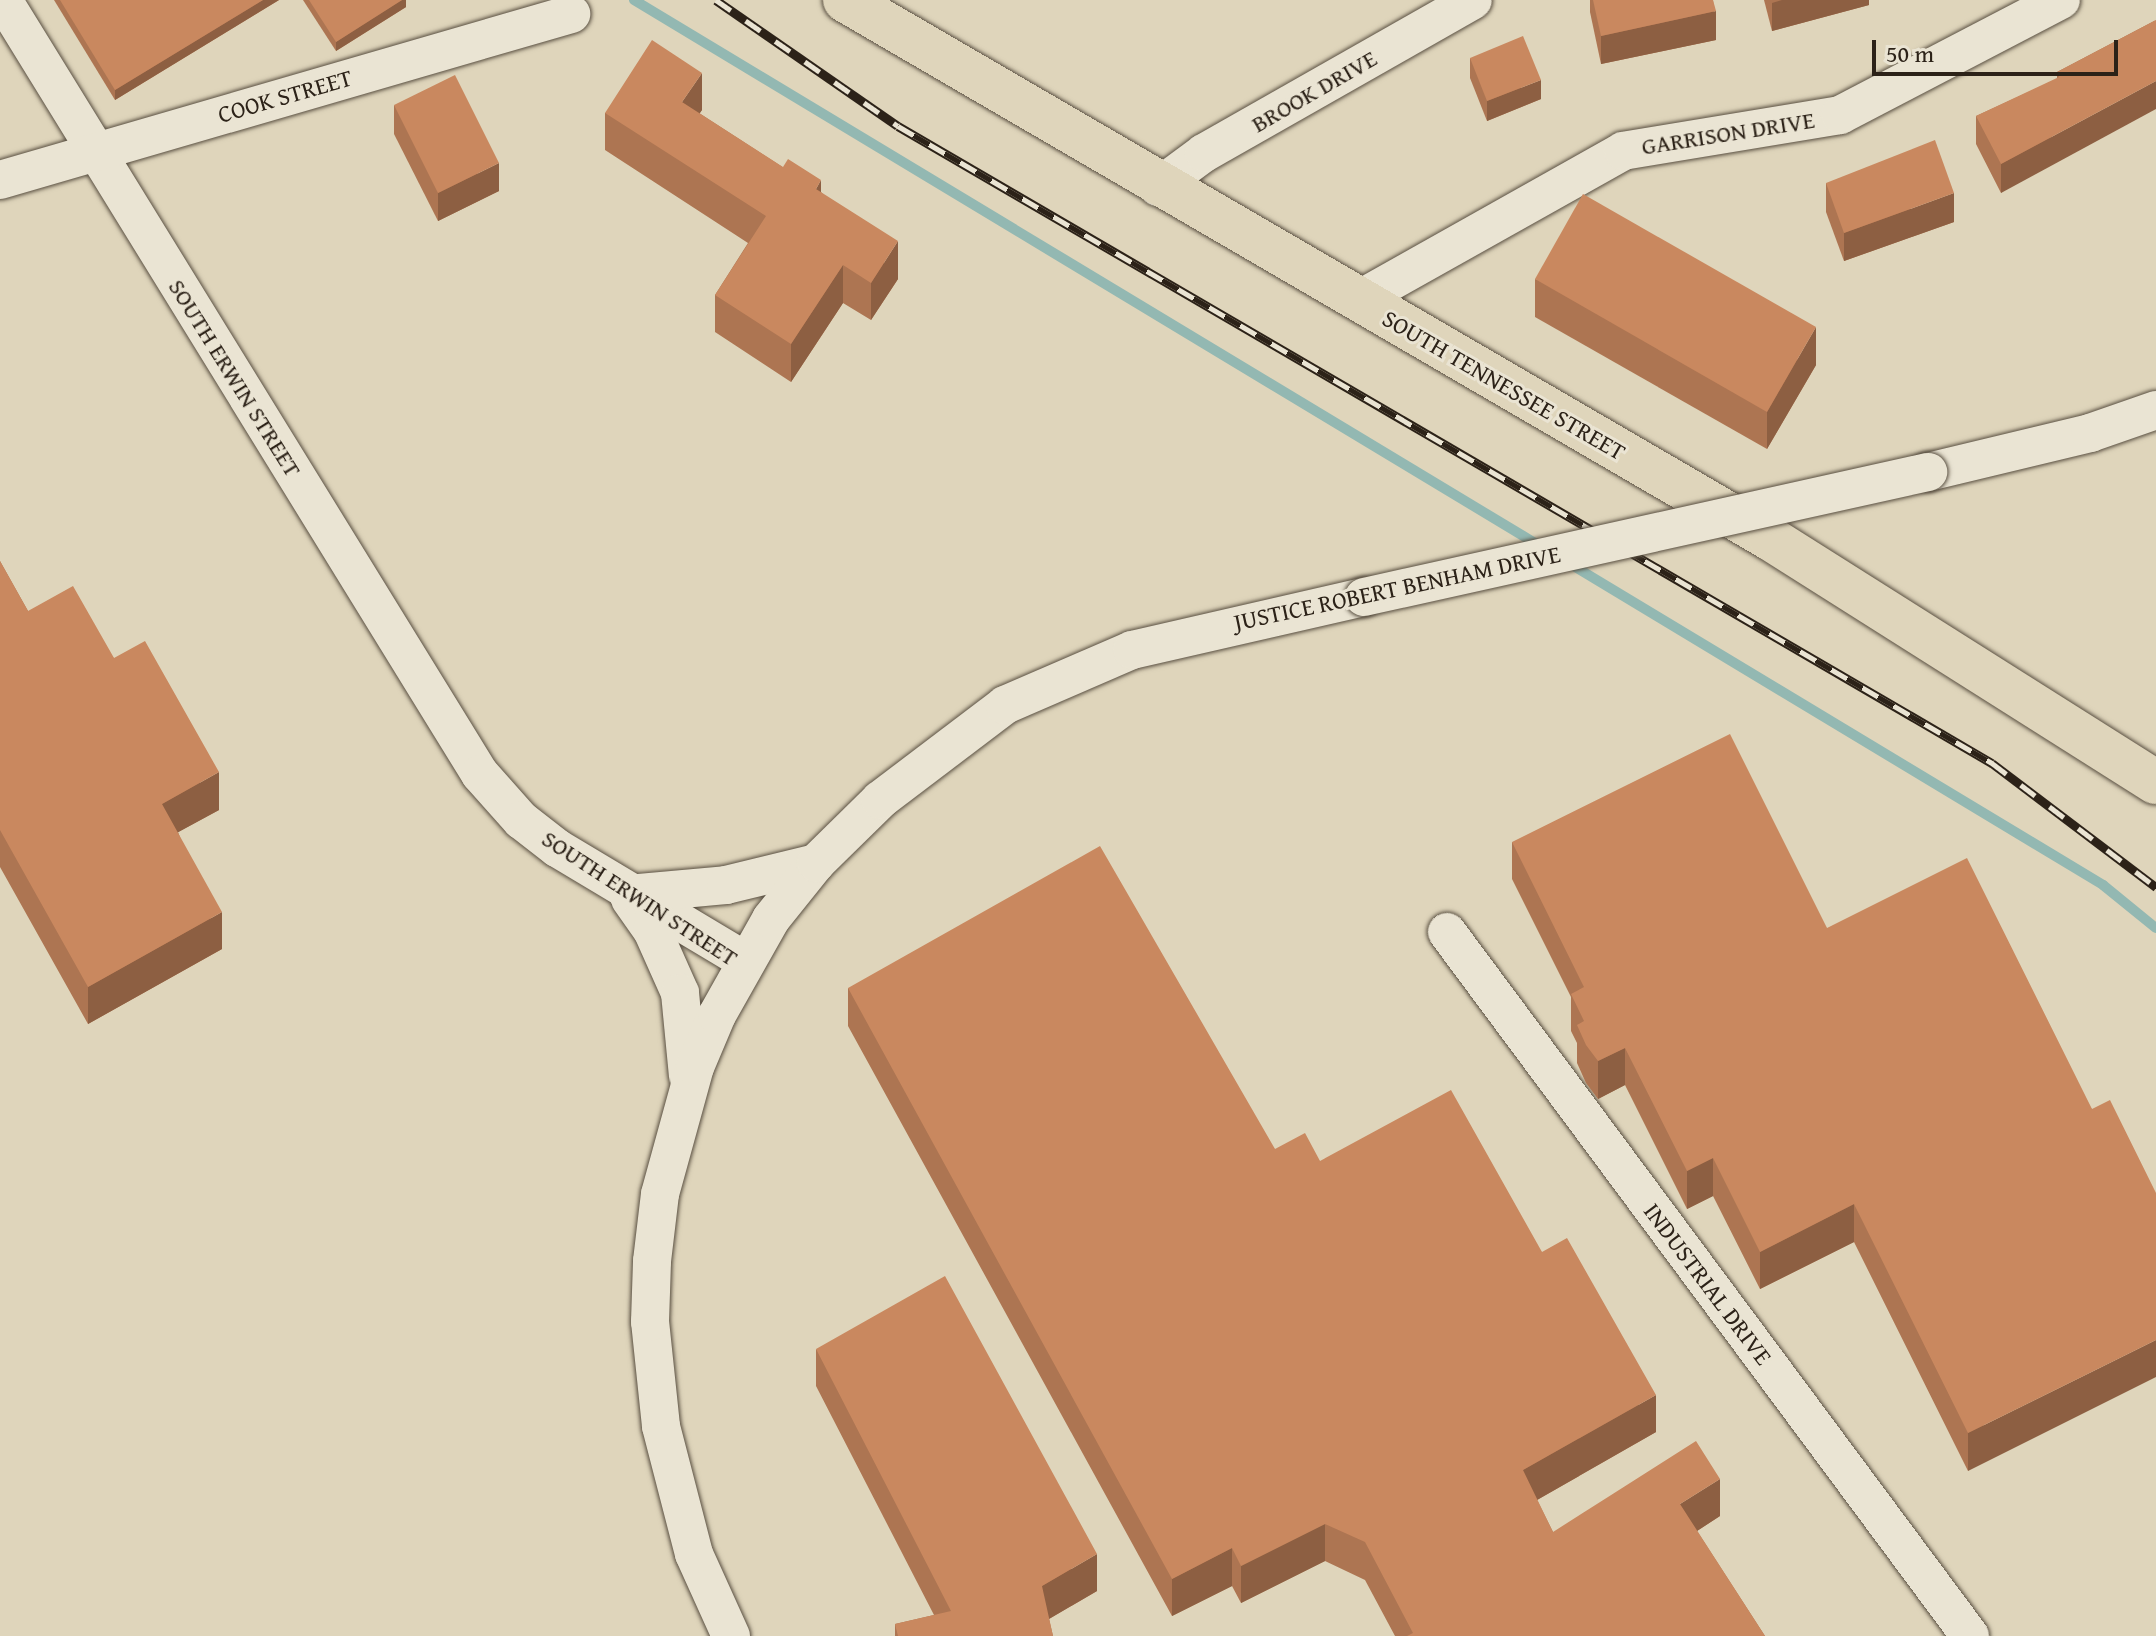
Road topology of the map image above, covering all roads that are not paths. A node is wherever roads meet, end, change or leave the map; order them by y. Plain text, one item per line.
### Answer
1 (3, 0) edge
2 (845, 0) edge
3 (1473, 0) edge
4 (2061, 0) edge
5 (571, 14) dead end
6 (95, 150) junction
7 (0, 180) edge
8 (1158, 187) junction
9 (1358, 300) junction
10 (2156, 410) edge
11 (2156, 782) edge
12 (816, 863) junction
13 (625, 892) junction
14 (1447, 932) dead end
15 (746, 961) junction
16 (689, 1086) junction
17 (731, 1636) edge
18 (1970, 1636) edge

1 - 6 street, SOUTH ERWIN STREET
2 - 8 main road, SOUTH TENNESSEE STREET
3 - 8 street, BROOK DRIVE
4 - 9 street, GARRISON DRIVE
5 - 6 street, COOK STREET
6 - 7 street, COOK STREET
6 - 13 street, SOUTH ERWIN STREET
8 - 9 main road, SOUTH TENNESSEE STREET
9 - 11 main road, SOUTH TENNESSEE STREET
10 - 12 street, JUSTICE ROBERT BENHAM DRIVE, bridge
12 - 13 street
12 - 15 street, JUSTICE ROBERT BENHAM DRIVE
13 - 15 street, SOUTH ERWIN STREET
13 - 16 street
14 - 18 street, INDUSTRIAL DRIVE
15 - 16 street, SOUTH ERWIN STREET
16 - 17 street, SOUTH ERWIN STREET

